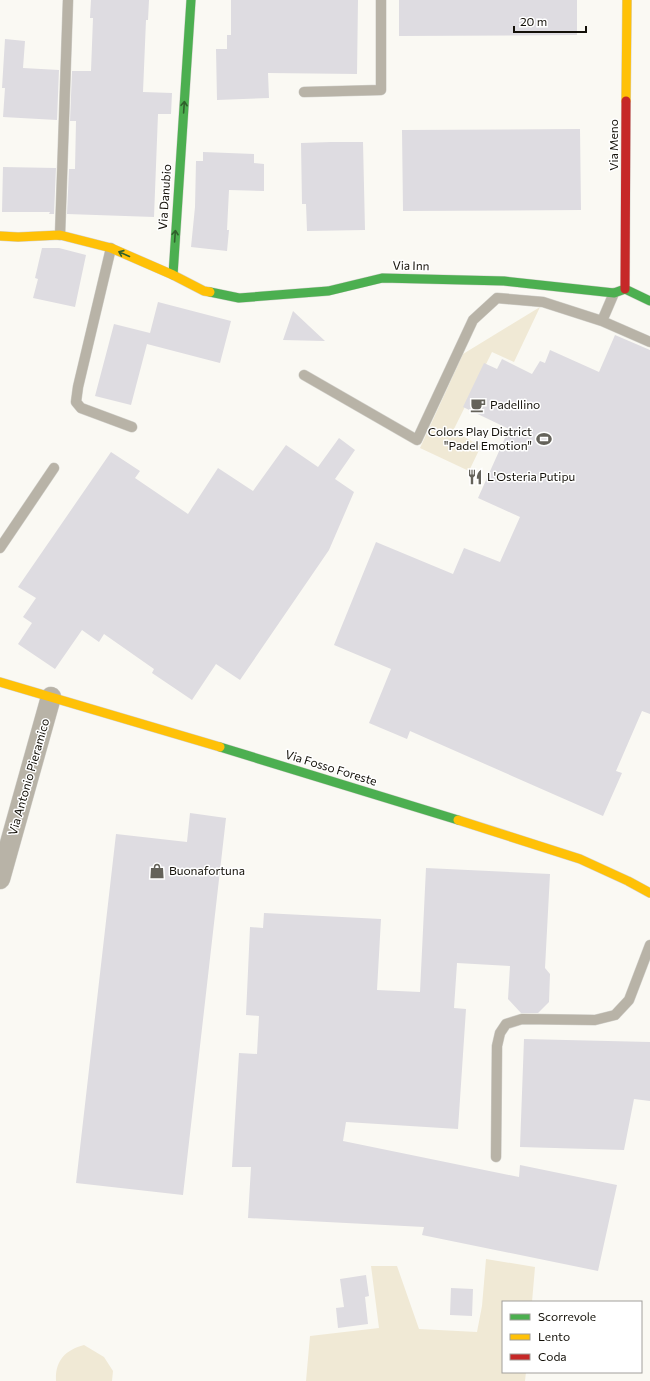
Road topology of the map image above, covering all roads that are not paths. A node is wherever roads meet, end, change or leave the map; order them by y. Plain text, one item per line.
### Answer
1 (68, 0) edge
2 (191, 0) edge
3 (381, 0) edge
4 (627, 0) edge
5 (304, 92) dead end
6 (60, 234) junction
7 (0, 236) edge
8 (111, 248) junction
9 (173, 275) junction
10 (535, 284) junction
11 (625, 289) junction
12 (614, 293) junction
13 (530, 301) junction
14 (650, 301) edge
15 (602, 321) junction
16 (650, 342) edge
17 (304, 375) dead end
18 (132, 427) dead end
19 (54, 468) dead end
20 (0, 548) edge
21 (0, 682) edge
22 (51, 697) junction
23 (0, 879) edge
24 (650, 893) edge
25 (650, 946) edge
26 (496, 1157) dead end

1 - 6 lane
9 -> 2 street, Via Danubio
3 - 5 lane
4 - 11 street, Via Meno
6 - 7 street
6 - 8 street
9 -> 8 street
8 - 18 lane
9 - 10 street, Via Inn
10 - 12 street, Via Inn
10 - 13 lane
11 - 12 street, Via Inn
11 - 14 street
12 - 15 lane
13 - 15 lane
13 - 17 lane
15 - 16 lane
19 - 20 lane
21 - 22 street, Via Fosso Foreste
22 - 23 street, Via Antonio Pieramico
22 - 24 street, Via Fosso Foreste
25 - 26 lane

